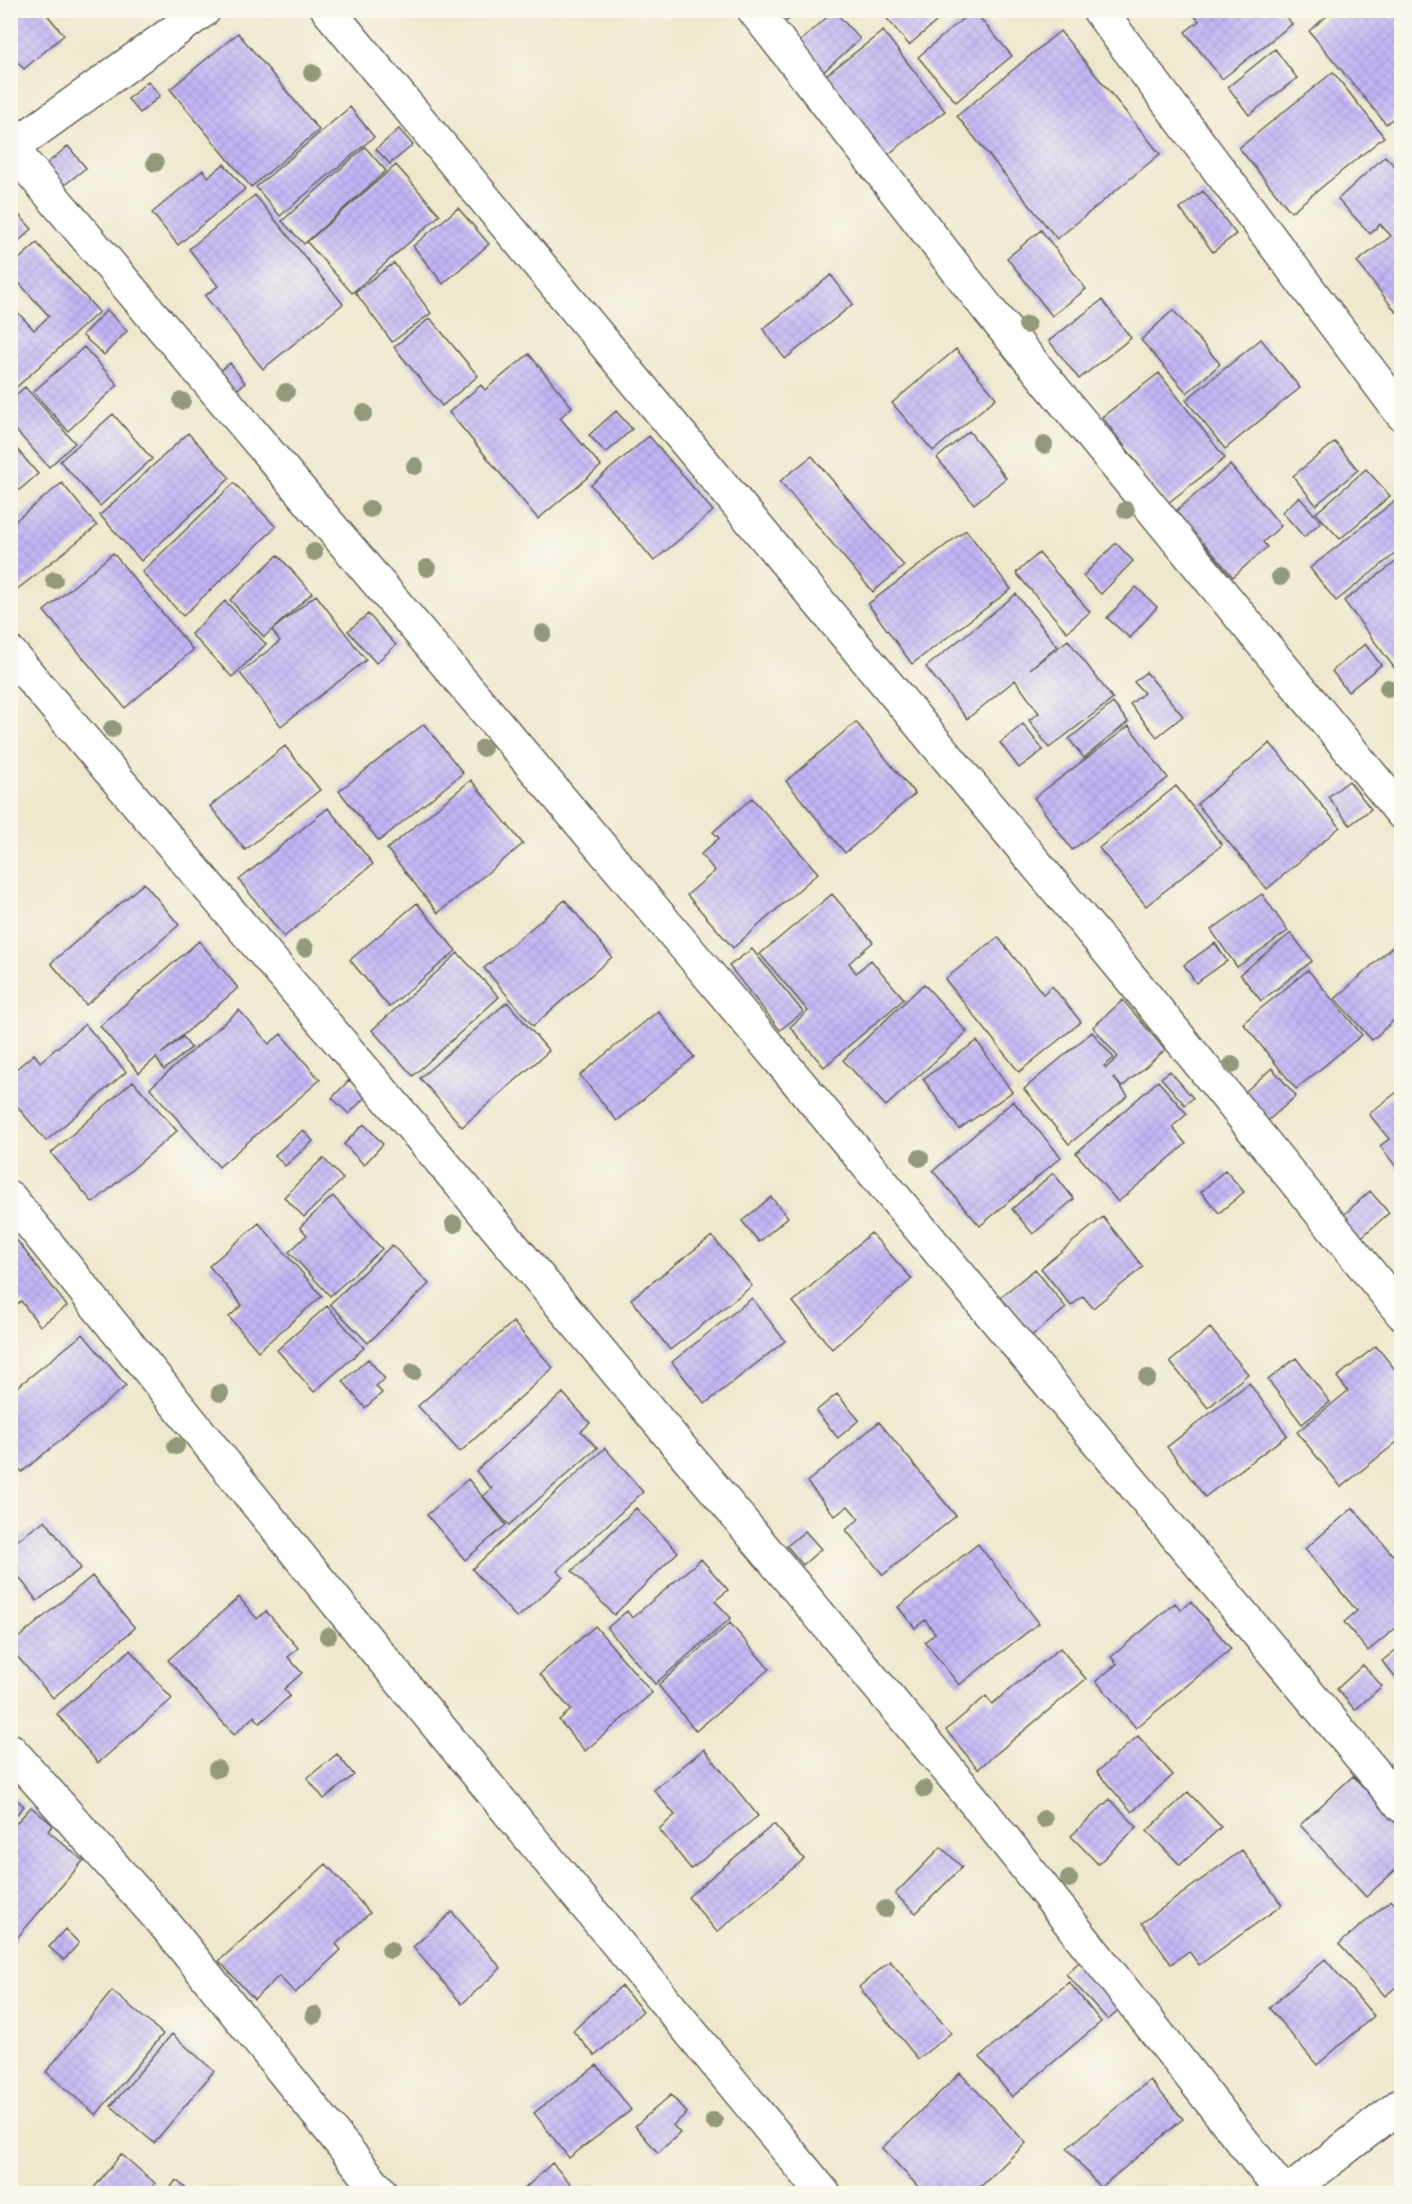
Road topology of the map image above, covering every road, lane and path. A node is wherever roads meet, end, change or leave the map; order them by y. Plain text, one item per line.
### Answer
1 (204, 10) edge
2 (328, 10) edge
3 (754, 10) edge
4 (1099, 10) edge
5 (11, 149) edge
6 (1401, 414) edge
7 (10, 653) edge
8 (1401, 813) edge
9 (10, 1198) edge
10 (1401, 1313) edge
11 (10, 1750) edge
12 (1401, 1806) edge
13 (1401, 2104) edge
14 (382, 2193) edge
15 (824, 2193) edge
16 (1285, 2193) edge

1 - 5 street
2 - 10 street
3 - 8 street
4 - 6 street
5 - 12 street
7 - 16 street
9 - 15 street
11 - 14 street
13 - 16 street

